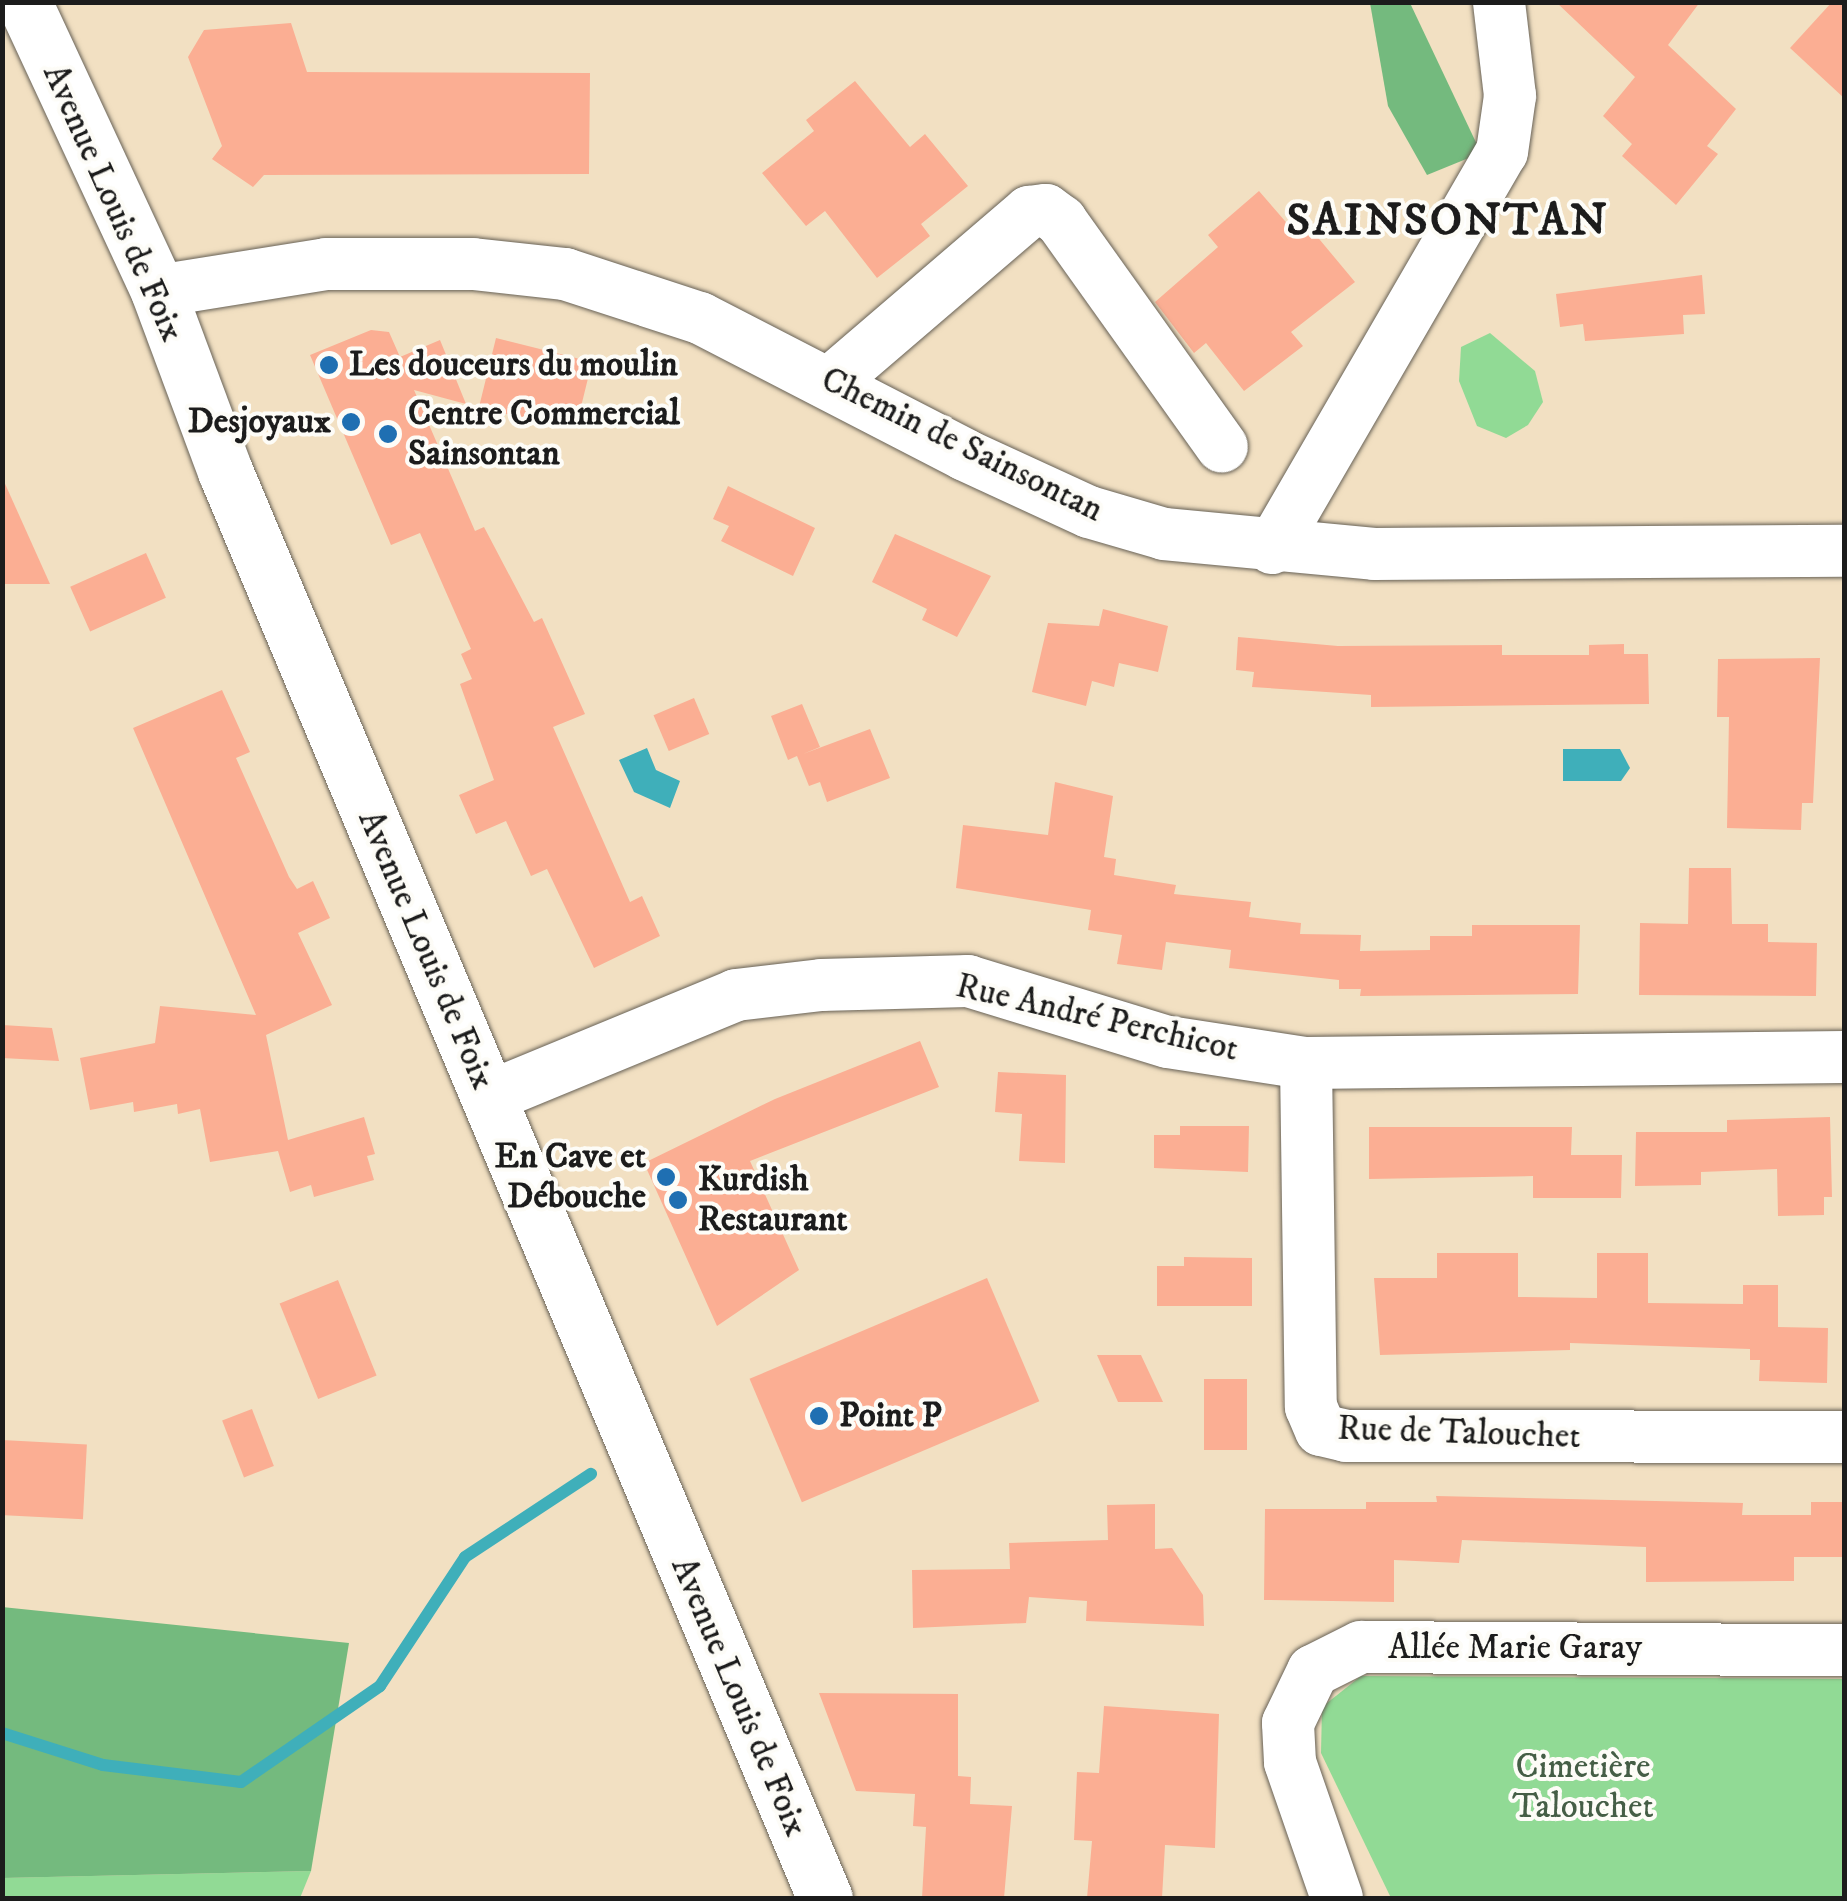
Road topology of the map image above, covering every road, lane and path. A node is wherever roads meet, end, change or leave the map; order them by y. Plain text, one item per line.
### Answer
1 (1499, 2) edge
2 (20, 17) edge
3 (158, 291) junction
4 (832, 380) junction
5 (1222, 446) dead end
6 (1272, 548) junction
7 (1844, 551) edge
8 (1844, 1057) edge
9 (1306, 1063) junction
10 (489, 1097) junction
11 (1844, 1437) edge
12 (1844, 1650) edge
13 (825, 1898) edge
14 (1336, 1898) edge

1 - 6 street
2 - 3 main road, Avenue Louis de Foix
3 - 4 street, Chemin de Sainsontan
3 - 10 main road, Avenue Louis de Foix
4 - 5 street
4 - 6 street, Chemin de Sainsontan
6 - 7 street, Chemin de Sainsontan
8 - 9 street, Rue André Perchicot
9 - 10 street, Rue André Perchicot
9 - 11 street, Rue de Talouchet
10 - 13 main road, Avenue Louis de Foix
12 - 14 street, Allée Marie Garay

